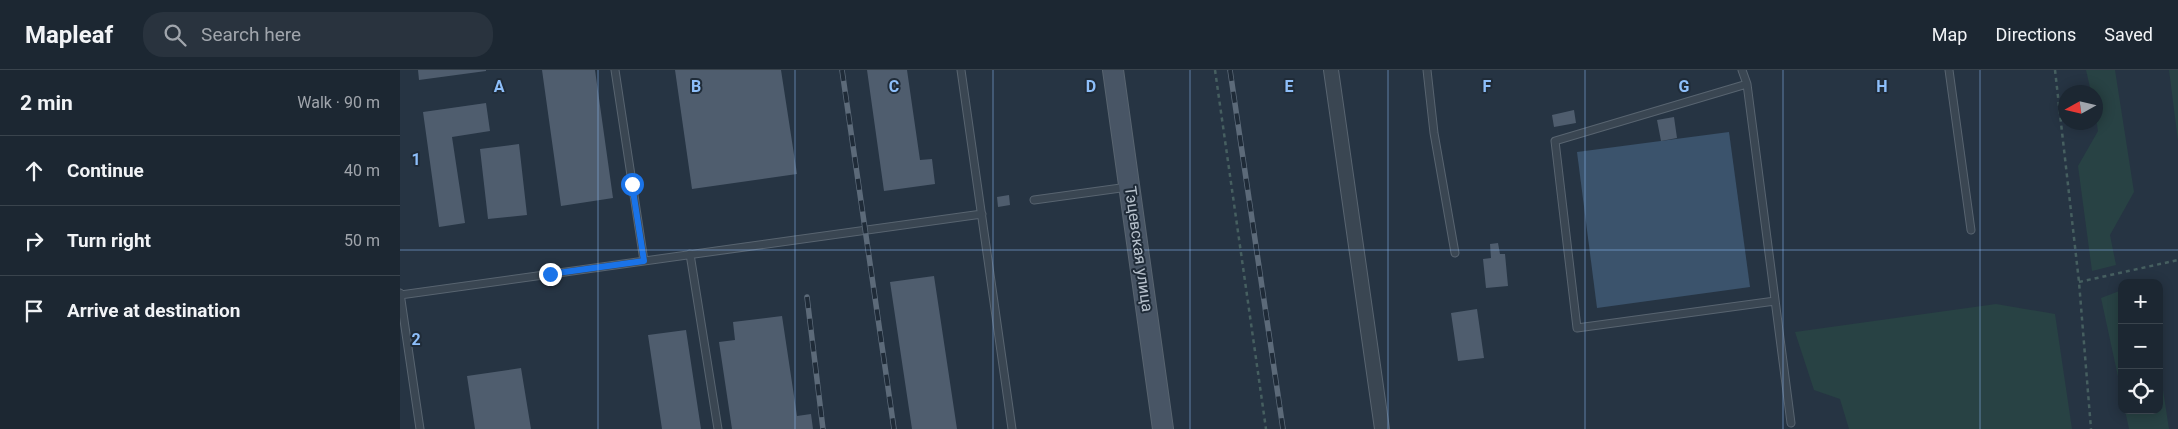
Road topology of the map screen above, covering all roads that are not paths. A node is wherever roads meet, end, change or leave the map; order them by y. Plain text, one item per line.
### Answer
1 (615, 70) edge
2 (961, 70) edge
3 (1113, 70) edge
4 (1331, 70) edge
5 (1427, 70) edge
6 (1742, 70) edge
7 (1949, 70) edge
8 (1747, 84) junction
9 (1130, 187) junction
10 (1034, 200) dead end
11 (982, 214) junction
12 (1971, 230) dead end
13 (1455, 253) dead end
14 (690, 254) junction
15 (644, 261) junction
16 (400, 294) edge
17 (1775, 301) junction
18 (1791, 423) dead end
19 (420, 429) edge
20 (718, 429) edge
21 (1012, 429) edge
22 (1163, 429) edge
23 (1382, 429) edge

1 - 15 lane
2 - 11 lane
3 - 9 street, Тэцевская улица
4 - 23 street
5 - 13 lane
6 - 8 lane
7 - 12 lane
8 - 17 lane
8 - 17 lane
9 - 10 lane
9 - 22 street, Тэцевская улица
11 - 14 lane
11 - 21 lane
14 - 15 lane
14 - 20 lane
15 - 16 lane
16 - 19 lane
17 - 18 lane

